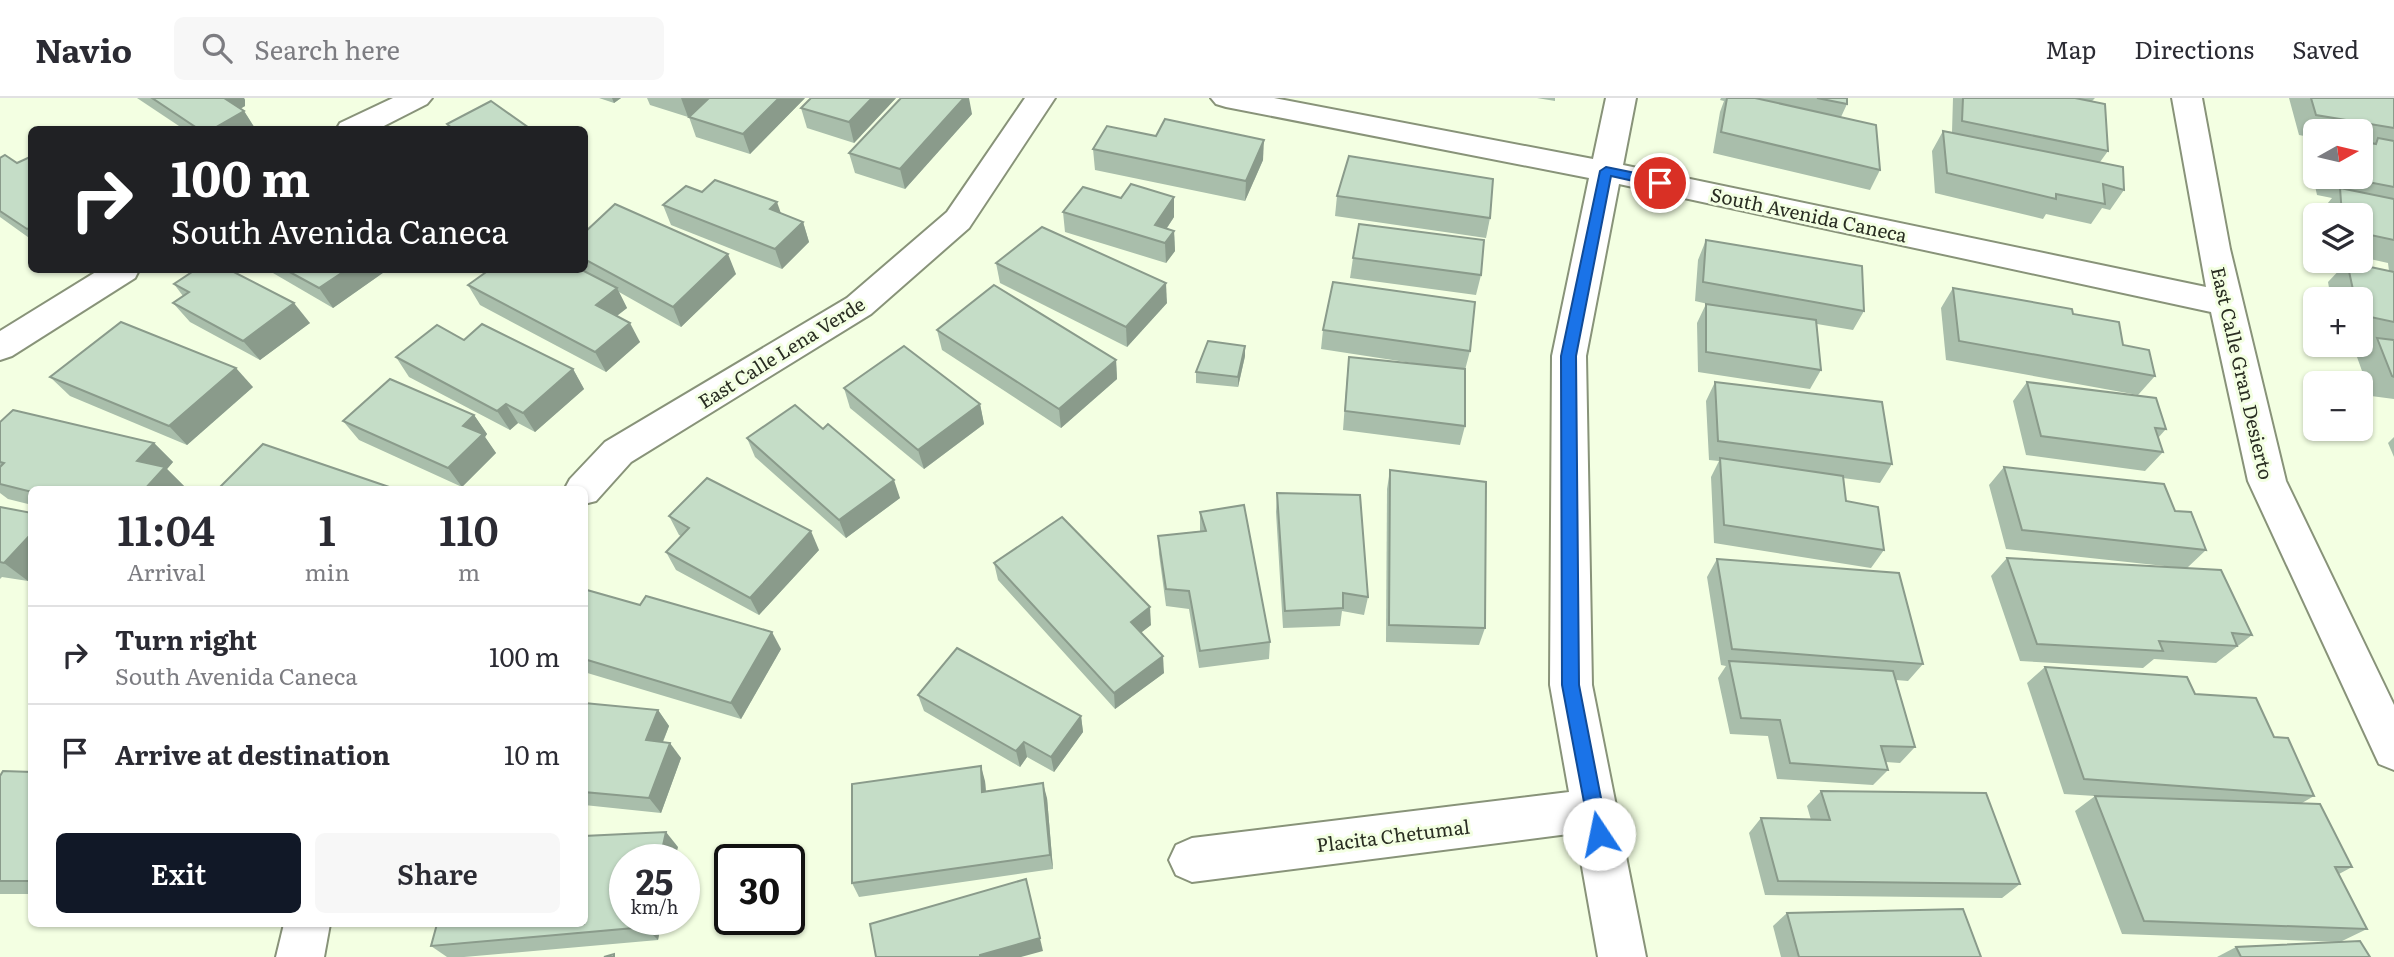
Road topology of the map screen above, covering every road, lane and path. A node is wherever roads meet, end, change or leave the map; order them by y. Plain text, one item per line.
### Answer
1 (417, 98) edge
2 (1040, 98) edge
3 (1226, 98) edge
4 (1621, 98) edge
5 (2187, 98) edge
6 (359, 126) edge
7 (1606, 171) junction
8 (118, 273) edge
9 (2227, 303) junction
10 (0, 347) edge
11 (587, 486) edge
12 (2394, 750) edge
13 (1594, 810) junction
14 (1192, 860) dead end
15 (306, 927) edge
16 (300, 957) edge
17 (1622, 957) edge

1 - 6 street
2 - 11 street, East Calle Lena Verde
3 - 7 street, South Avenida Caneca
4 - 7 street
5 - 9 street, East Calle Gran Desierto
7 - 9 street, South Avenida Caneca
7 - 13 street
8 - 10 street
9 - 12 street, East Calle Gran Desierto
13 - 14 street, Placita Chetumal
13 - 17 street
15 - 16 street

